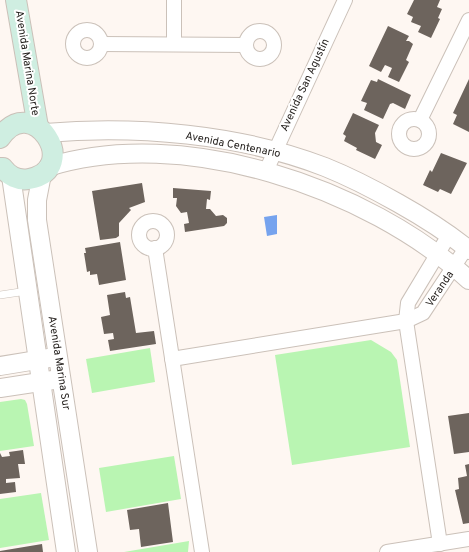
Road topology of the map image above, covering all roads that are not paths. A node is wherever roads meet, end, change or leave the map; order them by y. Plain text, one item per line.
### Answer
1 (16, 0) edge
2 (174, 0) edge
3 (345, 0) edge
4 (469, 20) edge
5 (102, 44) dead end
6 (174, 44) junction
7 (246, 45) dead end
8 (420, 120) dead end
9 (0, 130) edge
10 (42, 130) junction
11 (274, 151) junction
12 (45, 171) junction
13 (266, 171) junction
14 (5, 172) edge
15 (449, 235) junction
16 (155, 248) dead end
17 (468, 249) edge
18 (437, 254) junction
19 (454, 267) junction
20 (469, 280) edge
21 (27, 291) junction
22 (0, 295) edge
23 (406, 320) junction
24 (58, 357) junction
25 (172, 359) junction
26 (37, 360) junction
27 (0, 366) edge
28 (61, 379) junction
29 (41, 382) junction
30 (0, 388) edge
31 (469, 539) edge
32 (440, 544) junction
33 (66, 552) edge
34 (88, 552) edge
35 (202, 552) edge
36 (387, 552) edge

1 - 10 main road, Avenida Marina Norte
2 - 6 street
3 - 11 street, Avenida San Agustín
4 - 8 street
5 - 6 street
6 - 7 street
9 - 10 main road
10 - 11 street, Avenida Centenario
10 - 12 main road, Avenida Marina Norte
11 - 13 street, Avenida San Agustín
11 - 15 street, Avenida Centenario
12 - 13 street, Avenida Centenario
12 - 14 main road
12 - 24 street, Avenida Marina Sur
13 - 18 street, Avenida Centenario
14 - 21 street, Avenida Marina Sur
15 - 17 street, Avenida Centenario
15 - 18 street, Veranda
16 - 25 street
17 - 19 street, Veranda
18 - 19 street, Avenida Centenario
18 - 23 street, Veranda
19 - 20 street, Avenida Centenario
19 - 23 street, Veranda
21 - 22 lane
21 - 26 street, Avenida Marina Sur
23 - 25 street
23 - 32 street
24 - 26 street
24 - 28 street, Avenida Marina Sur
25 - 35 street
26 - 27 street
26 - 29 street, Avenida Marina Sur
28 - 29 street
28 - 34 street, Avenida Marina Sur
29 - 30 street
29 - 33 street, Avenida Marina Sur
31 - 32 street
32 - 36 street

